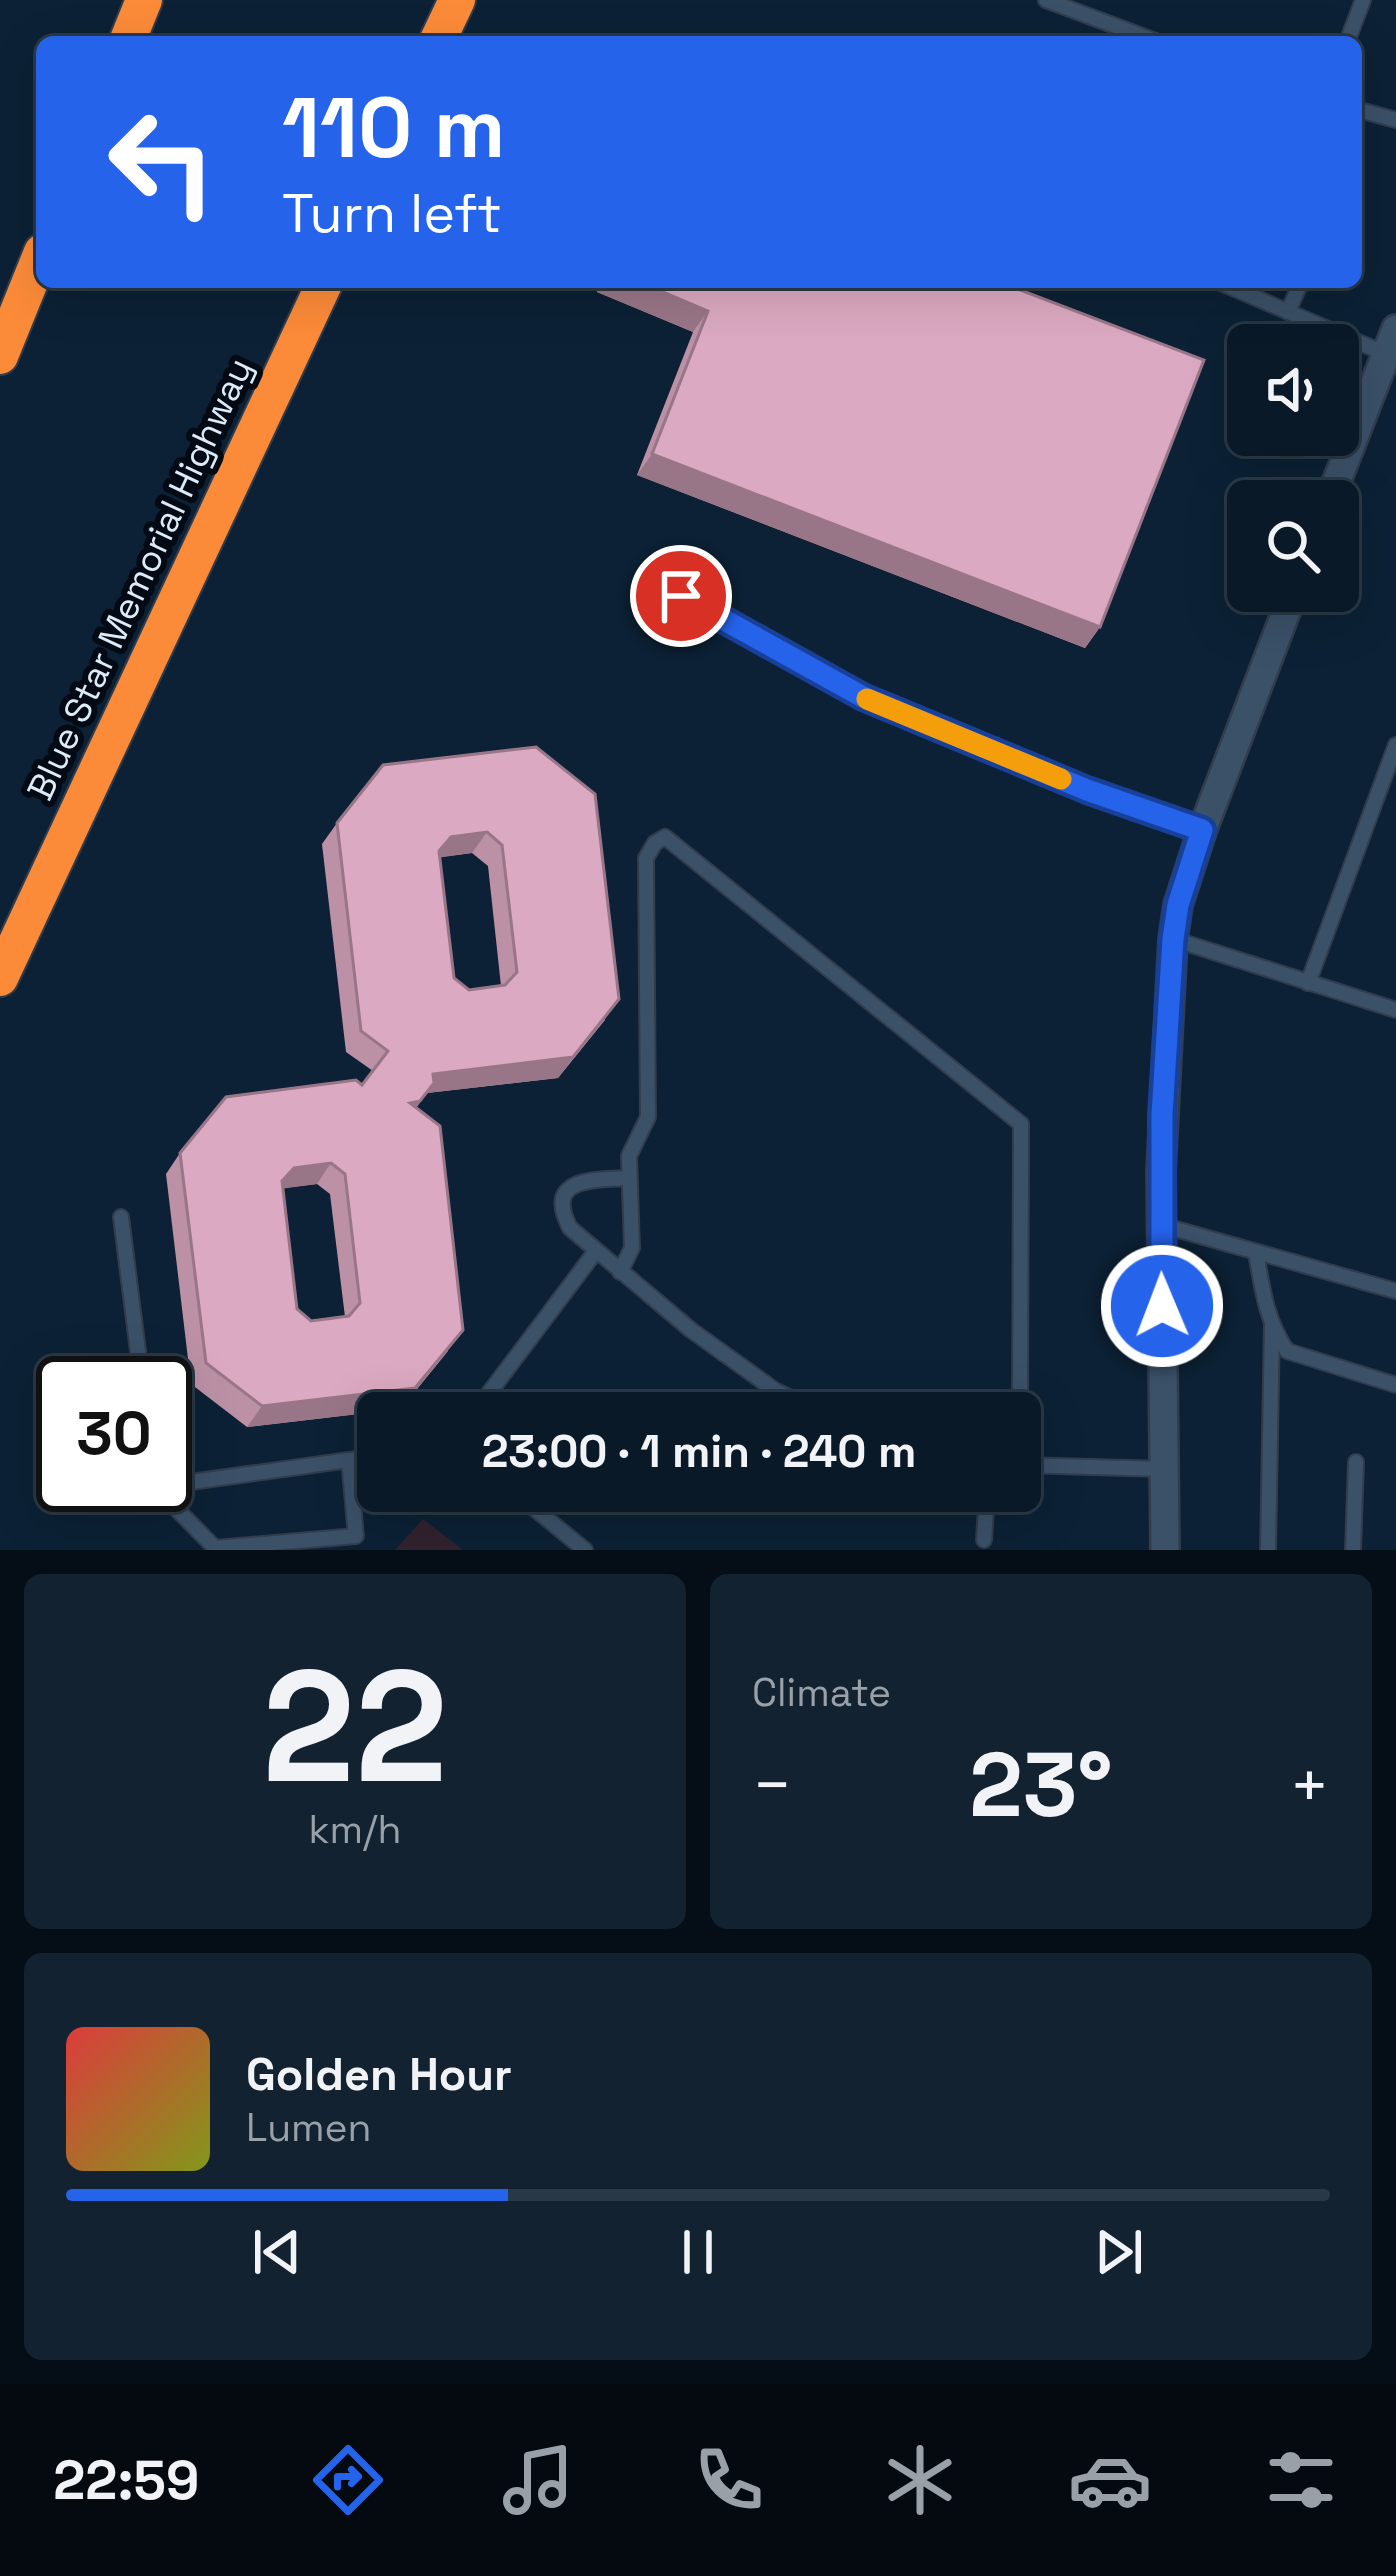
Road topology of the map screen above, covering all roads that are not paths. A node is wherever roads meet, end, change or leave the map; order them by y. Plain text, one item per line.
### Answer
1 (144, 0) edge
2 (457, 0) edge
3 (1046, 0) edge
4 (1363, 0) edge
5 (129, 36) edge
6 (440, 36) edge
7 (1142, 36) edge
8 (1349, 36) edge
9 (1362, 112) edge
10 (1396, 120) edge
11 (36, 267) edge
12 (322, 288) edge
13 (1234, 288) edge
14 (1298, 288) edge
15 (1288, 312) junction
16 (1391, 341) edge
17 (0, 356) edge
18 (1337, 480) edge
19 (681, 596) dead end
20 (1286, 612) edge
21 (1396, 745) edge
22 (1202, 830) junction
23 (1173, 939) junction
24 (0, 978) edge
25 (1309, 983) junction
26 (1396, 1010) edge
27 (629, 1178) junction
28 (122, 1217) dead end
29 (1161, 1225) junction
30 (596, 1251) junction
31 (1256, 1252) junction
32 (620, 1272) junction
33 (1396, 1292) edge
34 (1272, 1324) junction
35 (139, 1356) edge
36 (1396, 1385) edge
37 (490, 1392) edge
38 (778, 1392) edge
39 (1020, 1392) edge
40 (357, 1459) edge
41 (349, 1460) junction
42 (1356, 1462) dead end
43 (1041, 1466) edge
44 (1164, 1469) junction
45 (192, 1481) edge
46 (180, 1512) edge
47 (539, 1512) edge
48 (986, 1512) edge
49 (984, 1540) dead end
50 (585, 1550) edge
51 (1165, 1550) edge
52 (1268, 1550) edge
53 (1352, 1550) edge

1 - 5 highway
2 - 6 highway
3 - 7 lane
4 - 8 lane
9 - 10 lane
11 - 17 highway
12 - 24 highway, Blue Star Memorial Highway
13 - 15 lane
14 - 15 lane
15 - 16 lane
16 - 18 street
19 - 22 lane
20 - 22 street
21 - 25 lane
22 - 23 street
23 - 25 lane
23 - 29 street
25 - 26 lane
27 - 30 lane
27 - 32 lane
27 - 39 lane
28 - 35 lane
29 - 31 lane
29 - 44 street
30 - 32 lane
30 - 37 lane
31 - 33 lane
31 - 34 lane
32 - 38 lane
34 - 36 lane
34 - 52 lane
40 - 41 lane
41 - 45 lane
41 - 46 lane
42 - 53 lane
43 - 44 lane
44 - 51 street
47 - 50 lane
48 - 49 lane

